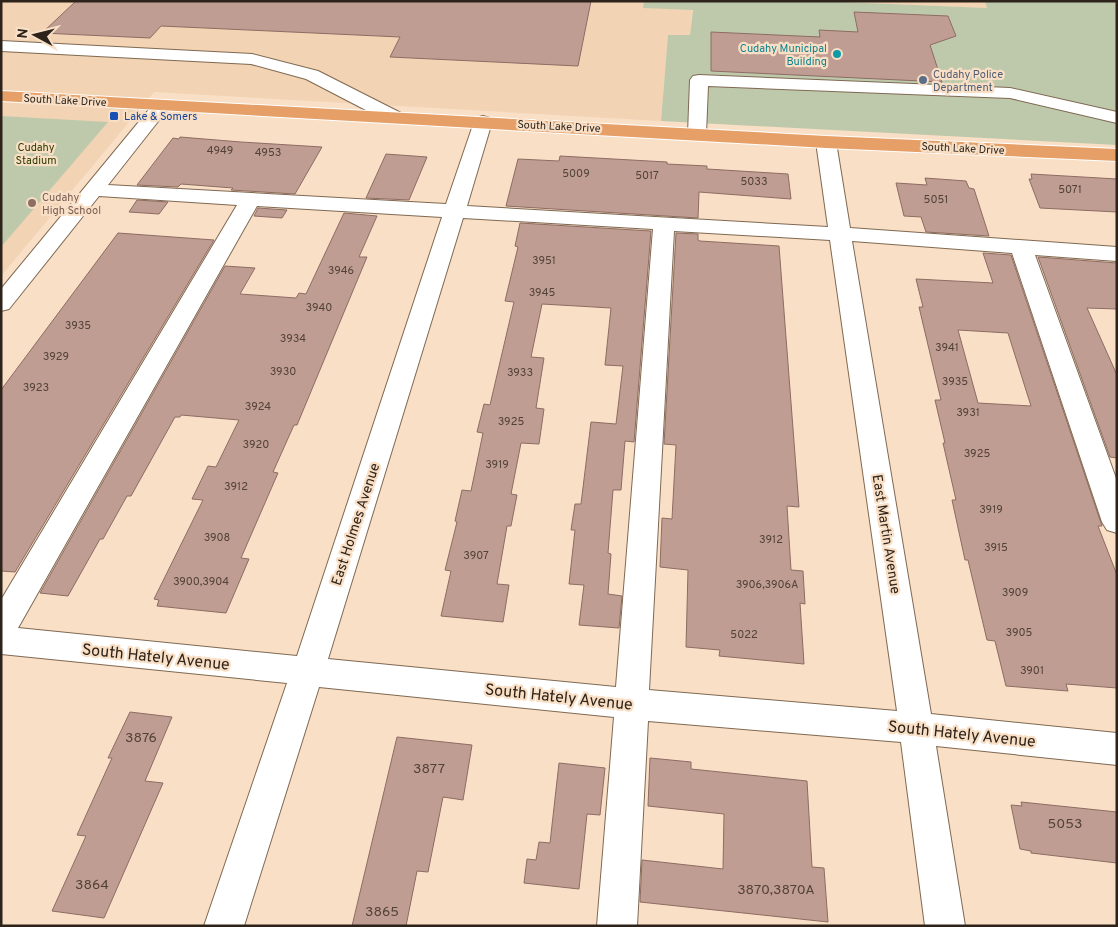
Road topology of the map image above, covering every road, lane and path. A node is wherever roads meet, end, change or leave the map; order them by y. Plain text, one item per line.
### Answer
1 (1, 46) edge
2 (1, 96) edge
3 (162, 105) junction
4 (394, 117) junction
5 (1117, 118) edge
6 (484, 122) junction
7 (697, 134) junction
8 (826, 142) junction
9 (1117, 155) edge
10 (94, 190) junction
11 (251, 199) junction
12 (456, 211) junction
13 (664, 223) junction
14 (840, 234) junction
15 (1021, 247) junction
16 (1117, 254) edge
17 (1, 304) edge
18 (1117, 522) edge
19 (1, 629) edge
20 (1, 640) edge
21 (308, 671) junction
22 (632, 704) junction
23 (916, 728) junction
24 (1117, 749) edge
25 (224, 926) edge
26 (617, 926) edge
27 (945, 926) edge

1 - 4 street
2 - 3 main road, South Lake Drive
3 - 4 main road, South Lake Drive
3 - 10 street
4 - 6 main road, South Lake Drive
5 - 7 street
6 - 7 main road, South Lake Drive
6 - 12 street, East Holmes Avenue
7 - 8 main road, South Lake Drive
8 - 9 main road, South Lake Drive
8 - 14 street, East Martin Avenue
10 - 11 street
10 - 17 street
11 - 12 street
11 - 19 street
12 - 13 street
12 - 21 street, East Holmes Avenue
13 - 14 street
13 - 22 street
14 - 15 street
14 - 23 street, East Martin Avenue
15 - 16 street
15 - 18 street
20 - 21 street, South Hately Avenue
21 - 22 street, South Hately Avenue
21 - 25 street, East Holmes Avenue
22 - 23 street, South Hately Avenue
22 - 26 street
23 - 24 street, South Hately Avenue
23 - 27 street, East Martin Avenue

